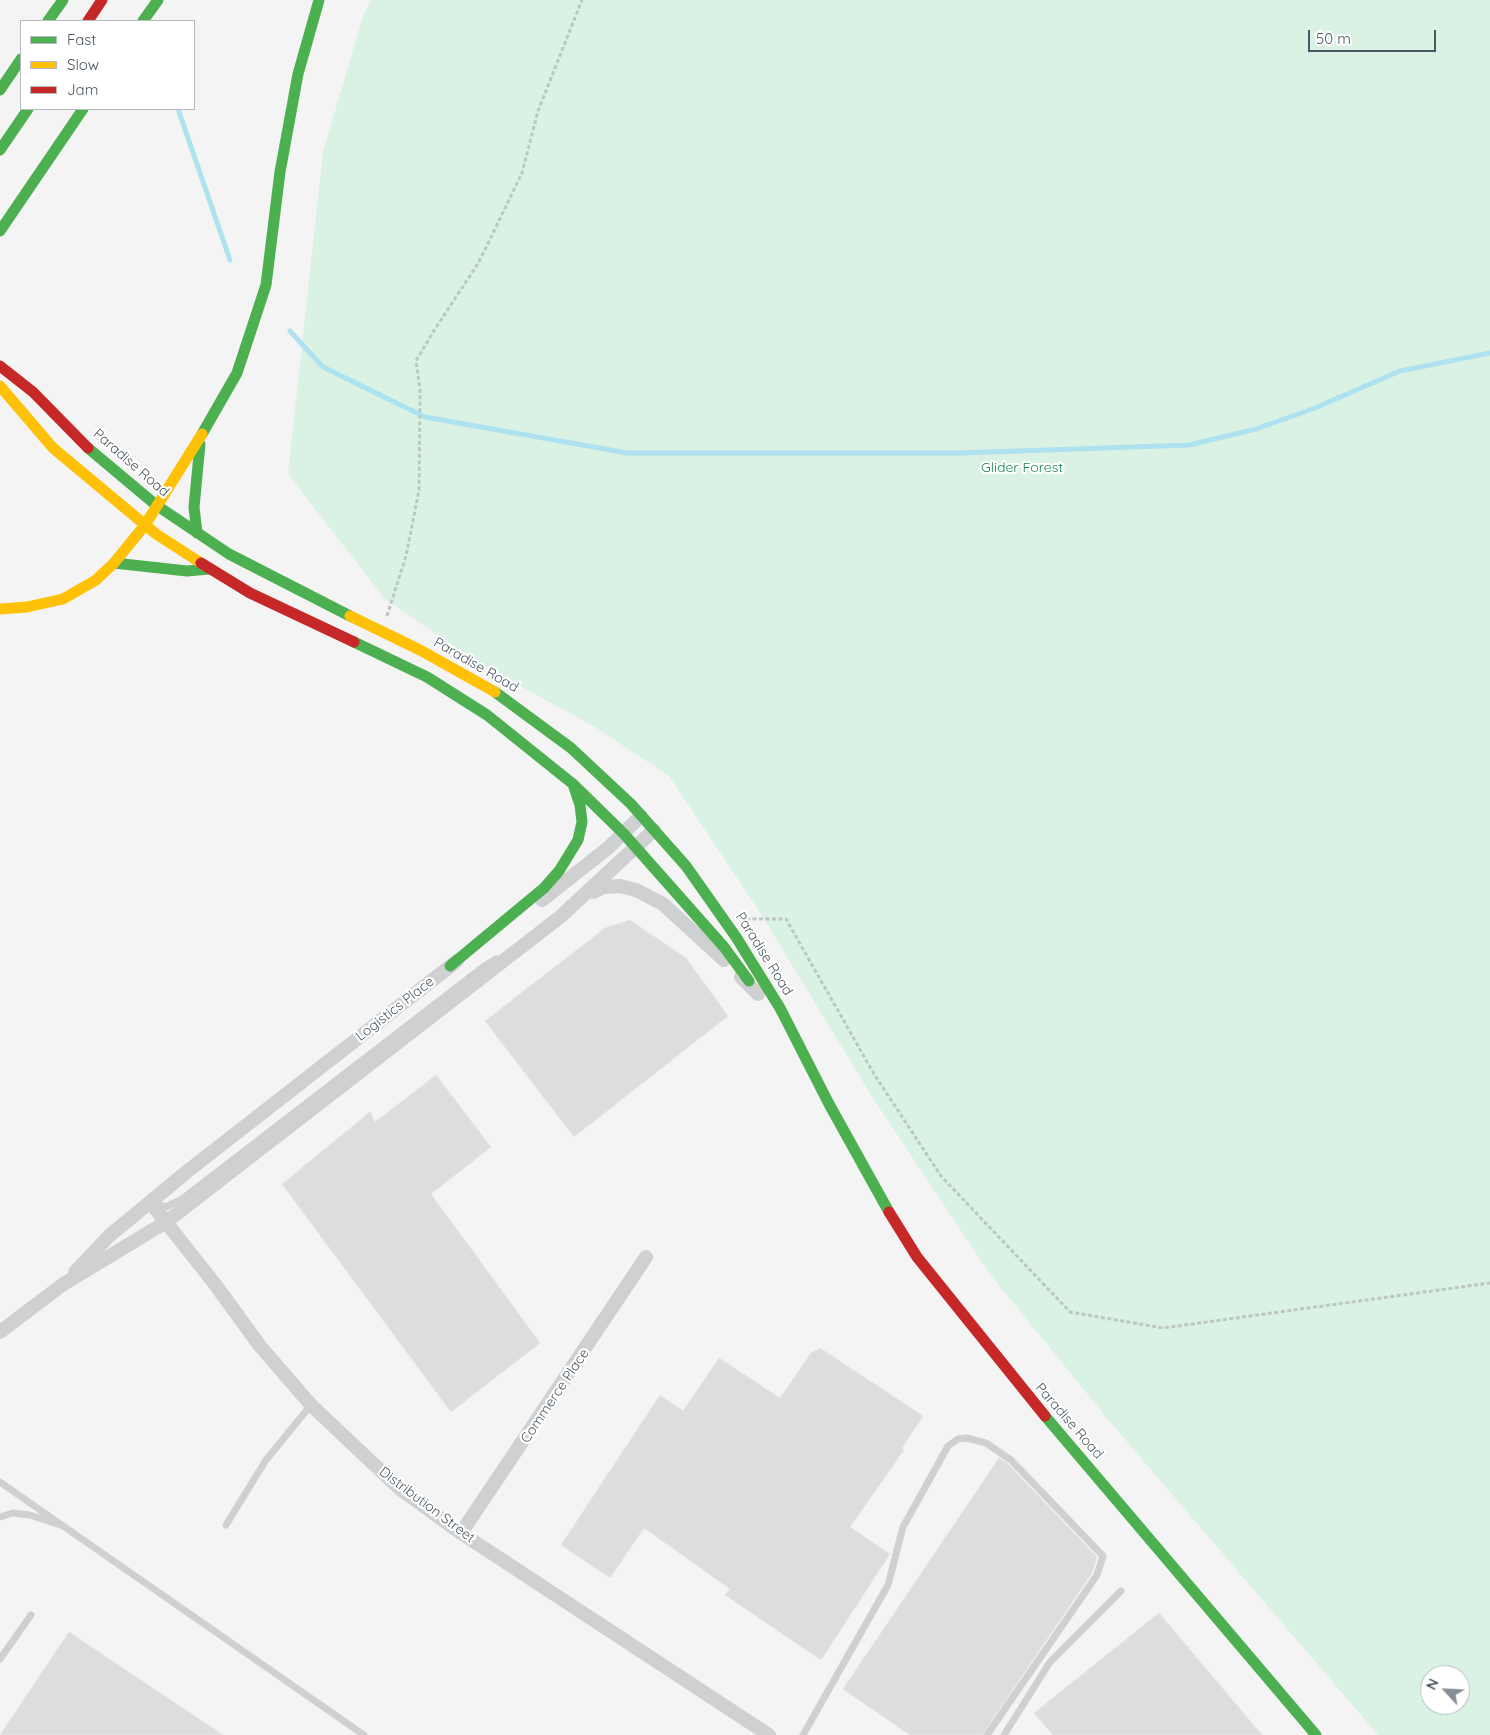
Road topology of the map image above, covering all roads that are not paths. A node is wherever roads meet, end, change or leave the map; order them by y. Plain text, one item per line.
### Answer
1 (63, 0) edge
2 (102, 0) edge
3 (158, 0) edge
4 (319, 0) edge
5 (49, 20) edge
6 (89, 20) edge
7 (144, 20) edge
8 (20, 61) edge
9 (0, 90) edge
10 (27, 110) edge
11 (82, 110) edge
12 (0, 150) edge
13 (0, 231) edge
14 (0, 366) edge
15 (0, 386) edge
16 (200, 440) junction
17 (156, 505) junction
18 (144, 525) junction
19 (197, 533) junction
20 (114, 563) junction
21 (209, 569) junction
22 (0, 609) edge
23 (573, 784) junction
24 (641, 816) junction
25 (654, 830) junction
26 (624, 834) junction
27 (636, 847) junction
28 (583, 897) junction
29 (533, 938) junction
30 (450, 966) junction
31 (758, 994) junction
32 (829, 1104) junction
33 (150, 1202) junction
34 (166, 1222) junction
35 (646, 1258) dead end
36 (62, 1285) junction
37 (0, 1332) edge
38 (311, 1406) junction
39 (0, 1482) edge
40 (0, 1517) edge
41 (226, 1525) dead end
42 (68, 1528) junction
43 (461, 1532) junction
44 (1120, 1591) dead end
45 (31, 1615) dead end
46 (0, 1659) edge
47 (364, 1735) edge
48 (769, 1735) edge
49 (803, 1735) edge
50 (987, 1735) edge
51 (1004, 1735) edge
52 (1316, 1735) edge

1 - 5 main road
2 - 6 main road
3 - 7 main road
4 - 16 main road
8 - 9 main road
10 - 12 main road
11 - 13 main road
14 - 17 main road, Paradise Road
15 - 18 main road, Paradise Road
16 - 17 main road
16 - 19 main road
17 - 18 main road
17 - 19 main road, Paradise Road
18 - 20 main road
18 - 21 main road, Paradise Road
19 - 24 main road, Paradise Road
20 - 21 main road
20 - 22 main road
21 - 23 main road, Paradise Road
23 - 26 main road, Paradise Road
23 - 30 main road
24 - 25 main road, Paradise Road
24 - 26 street, Logistics Place
25 - 27 street, Logistics Place
25 - 32 main road, Paradise Road
26 - 27 main road, Paradise Road
26 - 30 street, Logistics Place
27 - 28 street, Logistics Place
27 - 31 main road, Paradise Road
28 - 29 street, Logistics Place
28 - 31 street
29 - 33 lane, Logistics Place
29 - 34 street, Logistics Place
30 - 33 street, Logistics Place
31 - 32 main road, Paradise Road
32 - 52 main road, Paradise Road
33 - 34 street, Distribution Street
33 - 36 street, Logistics Place
34 - 36 street, Logistics Place
34 - 38 street, Distribution Street
35 - 43 street, Commerce Place
36 - 37 street, Logistics Place
38 - 41 lane
38 - 43 street, Distribution Street
39 - 42 lane
40 - 42 lane
42 - 47 lane
43 - 48 street, Distribution Street
44 - 51 lane
45 - 46 lane
49 - 50 lane

